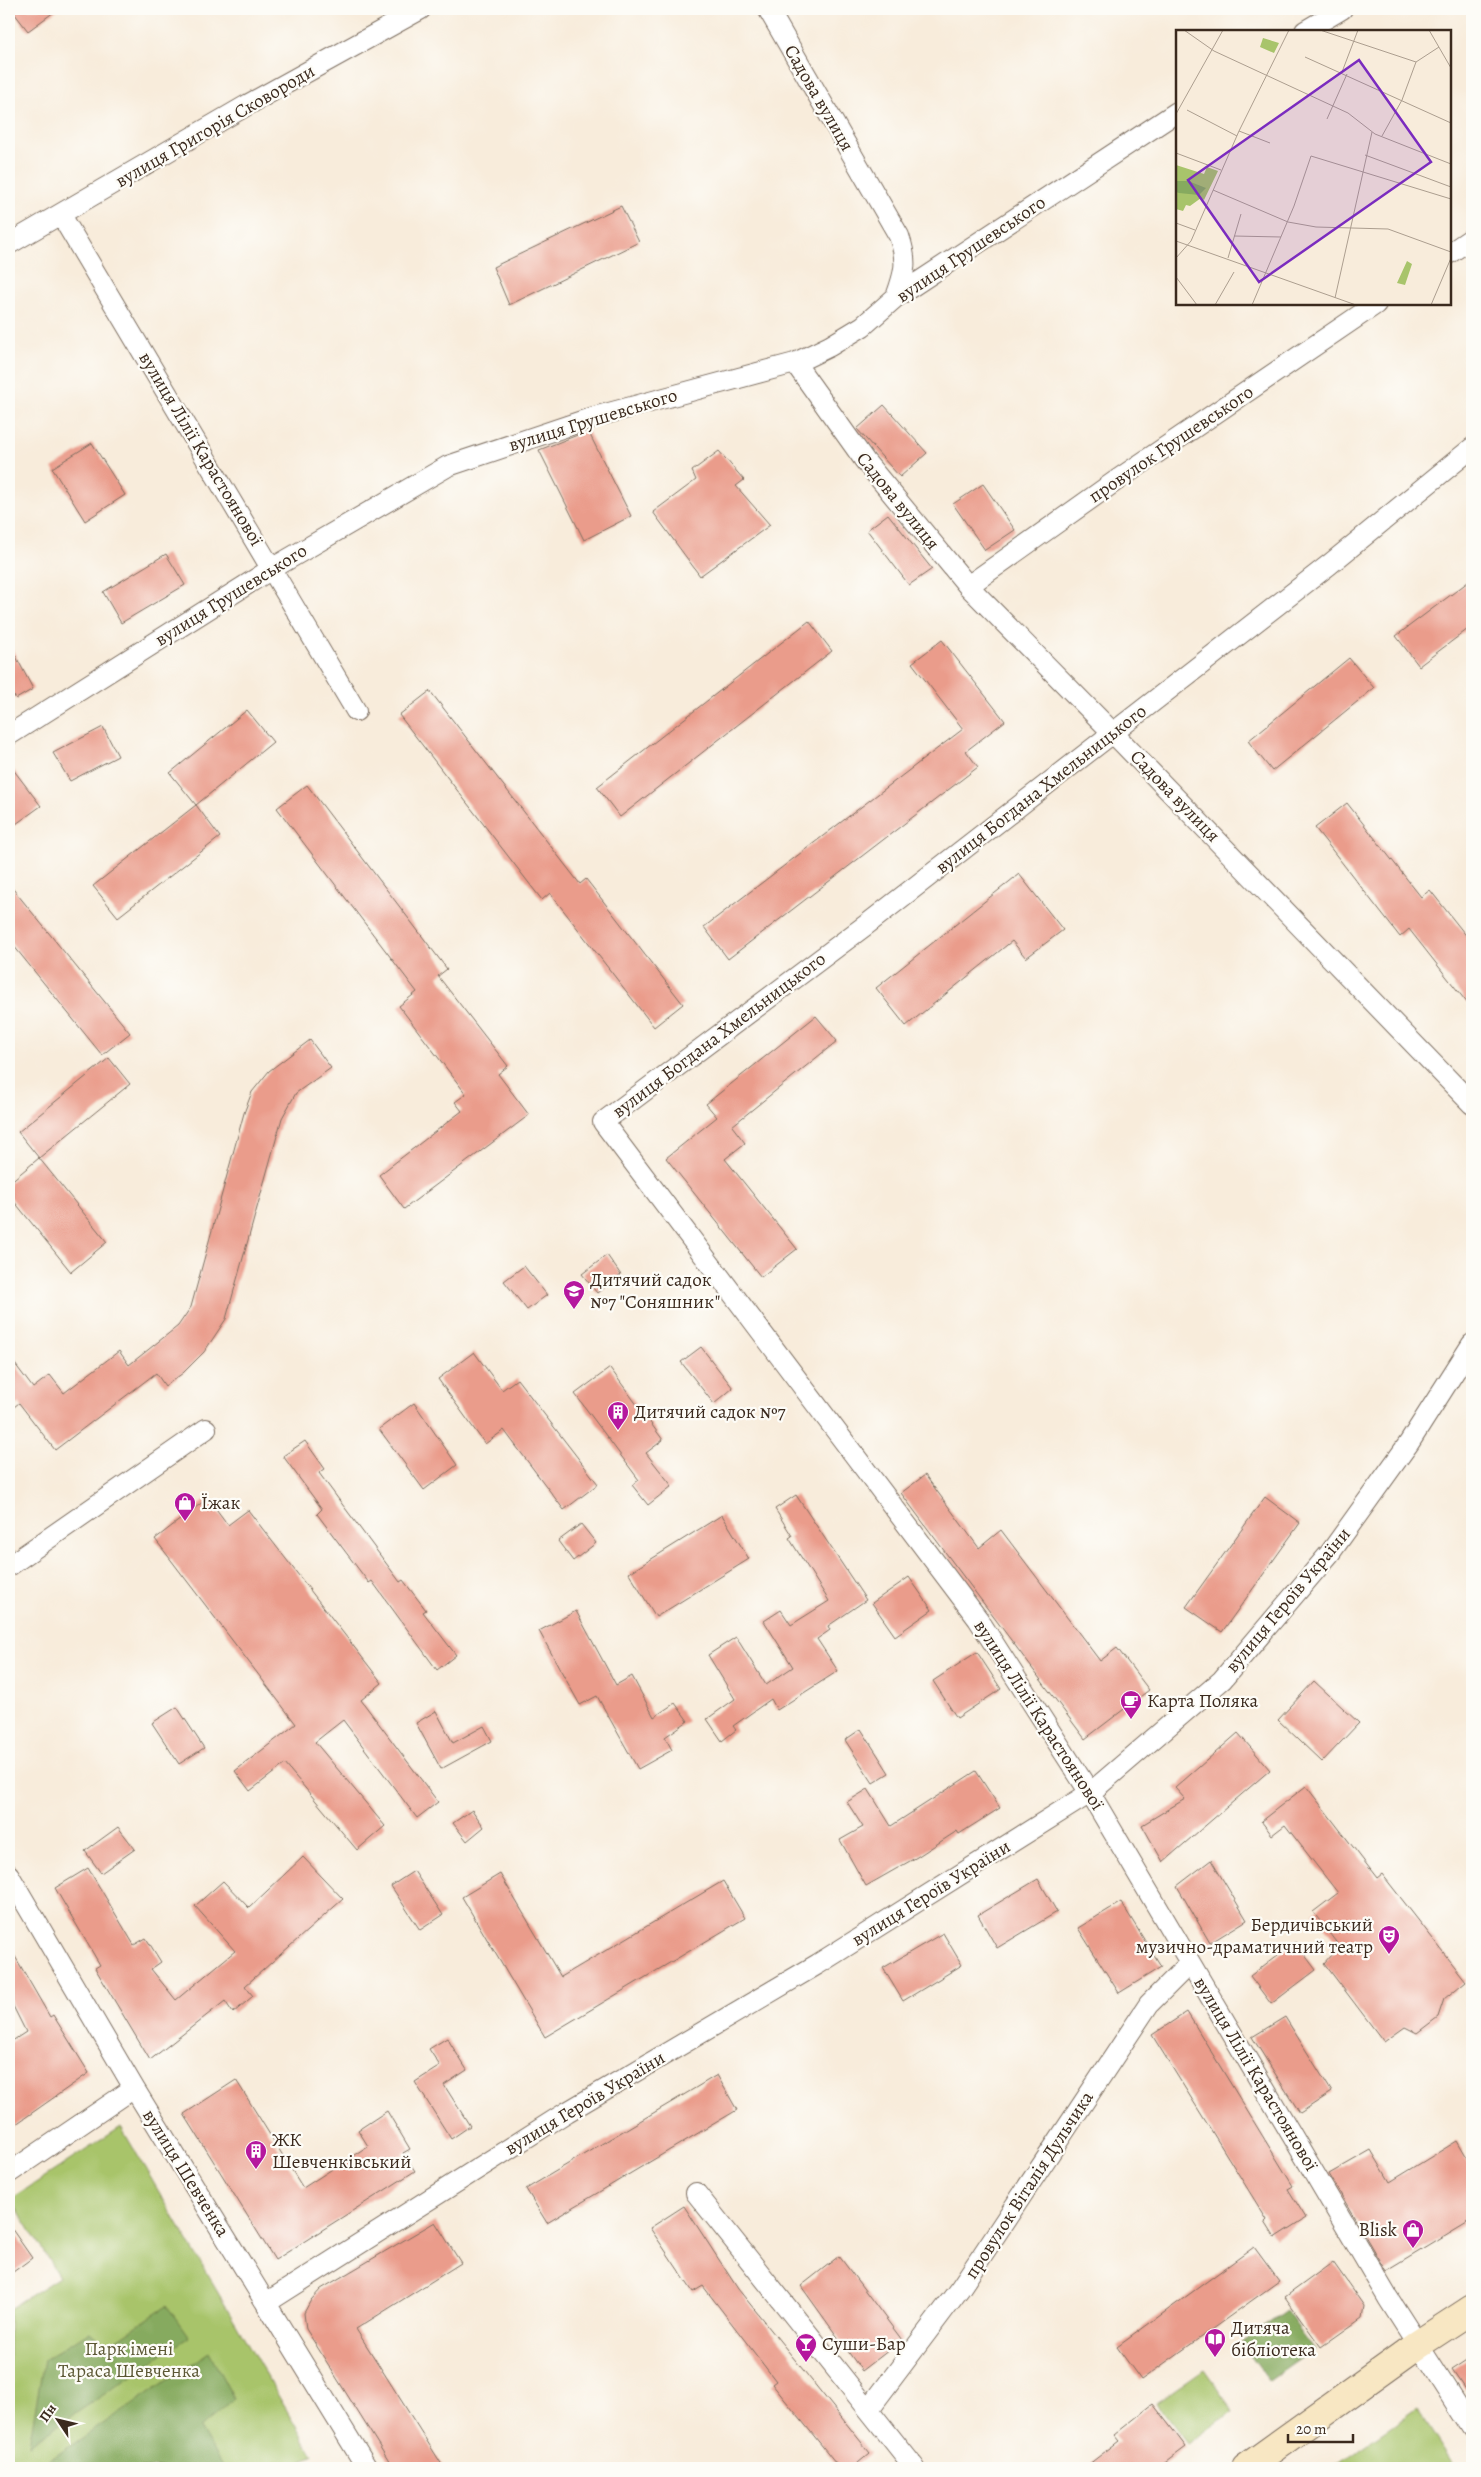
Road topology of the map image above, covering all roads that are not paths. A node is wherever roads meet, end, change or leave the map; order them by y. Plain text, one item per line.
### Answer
1 (421, 9) edge
2 (768, 9) edge
3 (1342, 9) edge
4 (1307, 30) edge
5 (1176, 113) edge
6 (61, 215) junction
7 (1472, 238) edge
8 (9, 244) edge
9 (1451, 252) edge
10 (896, 297) junction
11 (1375, 305) edge
12 (794, 363) junction
13 (1472, 448) edge
14 (273, 568) junction
15 (968, 586) junction
16 (356, 711) dead end
17 (1113, 733) junction
18 (9, 735) edge
19 (1472, 1104) edge
20 (603, 1122) joint
21 (1472, 1344) edge
22 (206, 1429) dead end
23 (9, 1566) edge
24 (1090, 1793) junction
25 (9, 1876) edge
26 (1190, 1963) junction
27 (134, 2088) junction
28 (9, 2173) edge
29 (696, 2192) dead end
30 (266, 2303) junction
31 (1472, 2309) edge
32 (1417, 2345) junction
33 (868, 2409) junction
34 (1472, 2429) edge
35 (367, 2468) edge
36 (915, 2468) edge
37 (1246, 2468) edge

1 - 6 street, вулиця Григорія Сковороди
2 - 10 street, Садова вулиця
3 - 4 street
5 - 10 street, вулиця Грушевського
6 - 8 street, вулиця Григорія Сковороди
6 - 14 street, вулиця Лілії Карастоянової
7 - 9 street
10 - 12 street, вулиця Грушевського
11 - 15 street, провулок Грушевського
12 - 14 street, вулиця Грушевського
12 - 15 street, Садова вулиця
13 - 17 street, вулиця Богдана Хмельницького
14 - 16 street, вулиця Лілії Карастоянової
14 - 18 street, вулиця Грушевського
15 - 17 street, Садова вулиця
17 - 19 street, Садова вулиця
17 - 20 street, вулиця Богдана Хмельницького
20 - 24 street, вулиця Лілії Карастоянової
21 - 24 street, вулиця Героїв України
22 - 23 street
24 - 26 street, вулиця Лілії Карастоянової
24 - 30 street, вулиця Героїв України
25 - 27 street, вулиця Шевченка
26 - 32 street, вулиця Лілії Карастоянової
26 - 33 street, провулок Віталія Дульчика
27 - 28 street
27 - 30 street, вулиця Шевченка
29 - 33 street
30 - 35 street, вулиця Шевченка
31 - 32 street
32 - 34 street, вулиця Лілії Карастоянової
32 - 37 street
33 - 36 street

